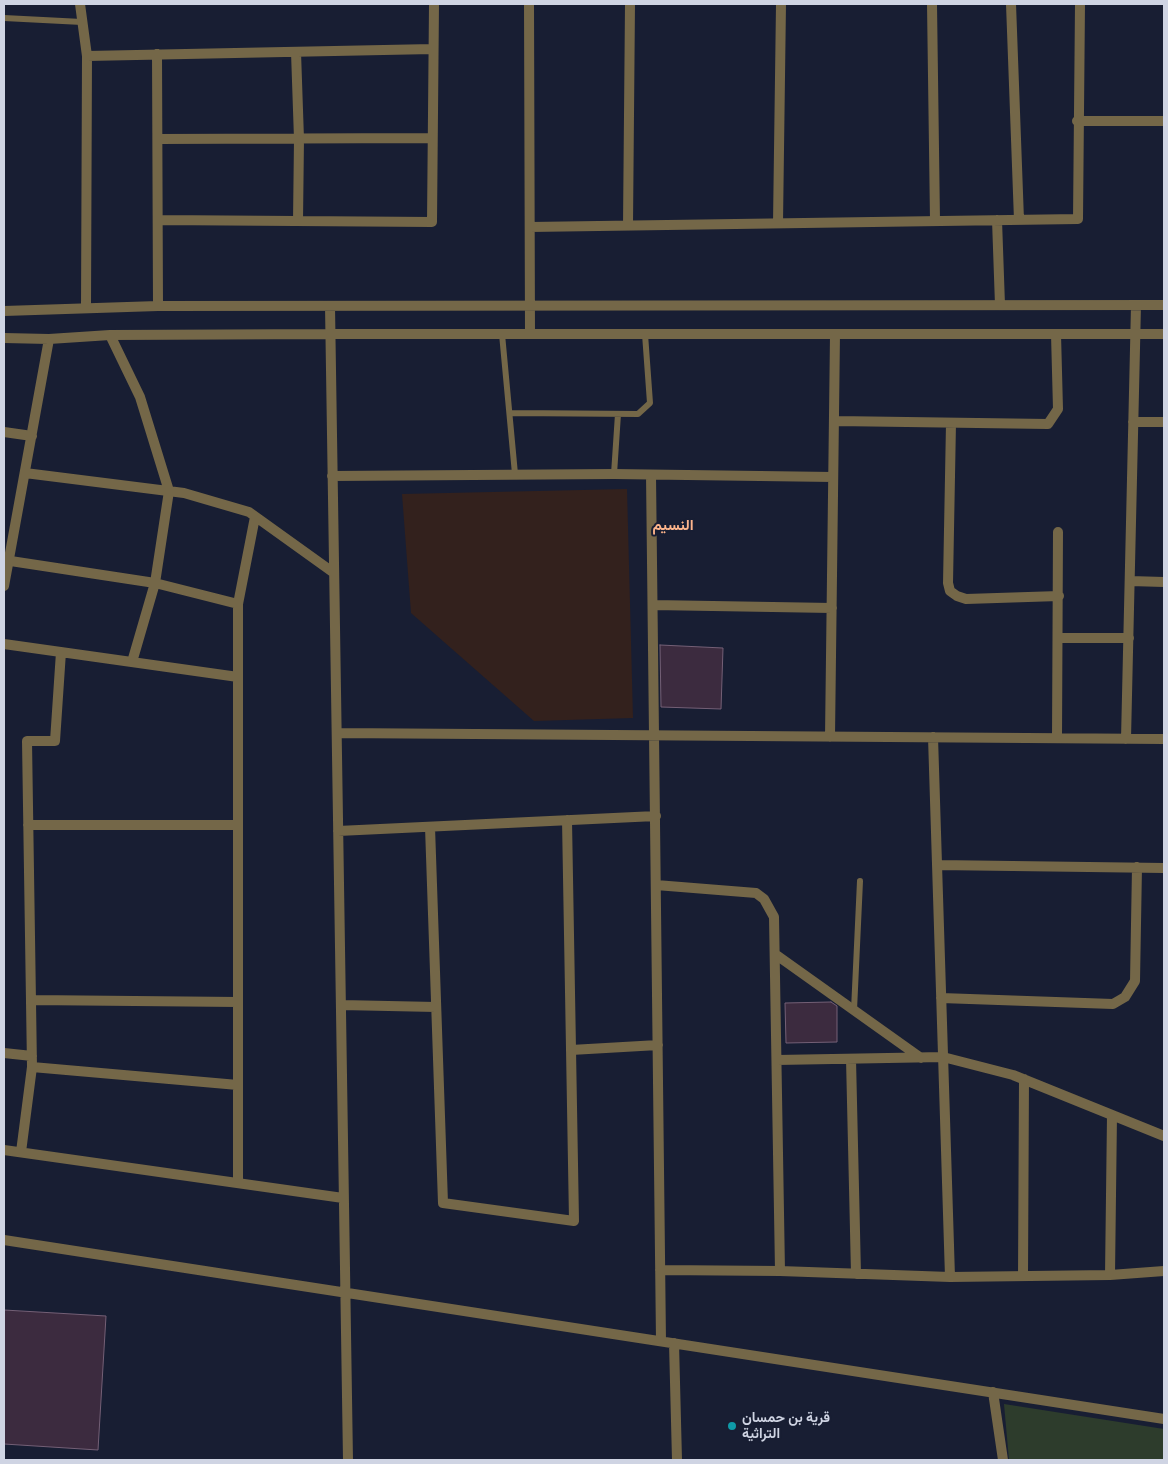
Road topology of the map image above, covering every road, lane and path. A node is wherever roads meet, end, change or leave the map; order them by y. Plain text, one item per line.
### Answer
1 (80, 4) edge
2 (434, 4) edge
3 (529, 4) edge
4 (630, 4) edge
5 (781, 4) edge
6 (932, 4) edge
7 (1011, 4) edge
8 (1080, 4) edge
9 (4, 18) edge
10 (82, 22) junction
11 (433, 49) junction
12 (296, 52) junction
13 (157, 54) junction
14 (87, 56) junction
15 (1078, 121) junction
16 (1164, 122) edge
17 (432, 138) junction
18 (158, 139) junction
19 (299, 139) junction
20 (158, 220) junction
21 (996, 220) junction
22 (1019, 220) junction
23 (298, 221) junction
24 (935, 221) junction
25 (778, 223) junction
26 (628, 225) junction
27 (530, 226) junction
28 (1000, 305) junction
29 (1136, 305) junction
30 (1164, 305) edge
31 (158, 306) junction
32 (330, 306) junction
33 (530, 306) junction
34 (86, 308) junction
35 (4, 311) edge
36 (330, 334) junction
37 (502, 334) junction
38 (530, 334) junction
39 (645, 334) junction
40 (835, 334) junction
41 (1056, 334) junction
42 (1135, 334) junction
43 (1164, 334) edge
44 (110, 335) junction
45 (4, 338) edge
46 (49, 339) junction
47 (511, 413) junction
48 (618, 414) junction
49 (836, 422) junction
50 (1133, 422) junction
51 (1164, 422) edge
52 (951, 423) junction
53 (4, 432) edge
54 (32, 436) junction
55 (25, 473) junction
56 (516, 474) junction
57 (614, 474) junction
58 (651, 475) junction
59 (332, 476) junction
60 (833, 477) junction
61 (169, 491) junction
62 (256, 517) junction
63 (1058, 532) dead end
64 (6, 560) edge
65 (334, 573) junction
66 (1130, 581) junction
67 (1164, 582) edge
68 (155, 583) junction
69 (4, 586) edge
70 (1058, 596) junction
71 (238, 604) junction
72 (653, 605) junction
73 (832, 608) junction
74 (1058, 638) junction
75 (1129, 638) junction
76 (4, 644) edge
77 (61, 652) junction
78 (132, 662) junction
79 (238, 677) junction
80 (337, 733) junction
81 (655, 735) junction
82 (830, 737) junction
83 (932, 737) junction
84 (1058, 738) junction
85 (1126, 739) junction
86 (1164, 739) edge
87 (656, 816) junction
88 (567, 820) junction
89 (28, 825) junction
90 (238, 825) junction
91 (430, 827) junction
92 (338, 831) junction
93 (937, 866) junction
94 (1137, 868) junction
95 (1164, 868) edge
96 (860, 881) dead end
97 (656, 885) junction
98 (775, 954) junction
99 (941, 998) junction
100 (31, 1000) junction
101 (238, 1002) junction
102 (341, 1005) junction
103 (436, 1006) junction
104 (854, 1010) junction
105 (658, 1045) junction
106 (571, 1050) junction
107 (4, 1053) edge
108 (943, 1057) junction
109 (921, 1058) junction
110 (851, 1059) junction
111 (777, 1060) junction
112 (32, 1061) junction
113 (1024, 1079) junction
114 (238, 1085) junction
115 (1112, 1114) junction
116 (1164, 1136) edge
117 (4, 1150) edge
118 (21, 1152) junction
119 (238, 1182) junction
120 (343, 1198) junction
121 (4, 1240) edge
122 (660, 1270) junction
123 (780, 1271) junction
124 (1164, 1271) edge
125 (856, 1274) junction
126 (1110, 1275) junction
127 (1023, 1276) junction
128 (950, 1277) junction
129 (344, 1292) junction
130 (661, 1341) junction
131 (674, 1343) junction
132 (993, 1392) junction
133 (1164, 1419) edge
134 (348, 1460) edge
135 (677, 1460) edge
136 (1003, 1460) edge

1 - 10 street
2 - 11 street
3 - 27 street
4 - 26 street
5 - 25 street
6 - 24 street
7 - 22 street
8 - 15 street
9 - 10 lane
10 - 14 street
11 - 12 street
11 - 17 street
12 - 13 street
12 - 19 street
13 - 14 street
13 - 18 street
14 - 34 street
15 - 16 street
15 - 22 street
17 - 19 street
17 - 23 street
18 - 19 street
18 - 20 street
19 - 23 street
20 - 23 street
20 - 31 street
21 - 22 street
21 - 24 street
21 - 28 street
24 - 25 street
25 - 26 street
26 - 27 street
27 - 33 street
28 - 29 street
28 - 33 street
29 - 30 street
29 - 42 street
31 - 32 street
31 - 34 street
32 - 33 street
32 - 36 street
33 - 38 street
34 - 35 street
36 - 37 street
36 - 44 street
36 - 59 street
37 - 38 street
37 - 47 lane
38 - 39 street
39 - 40 street
39 - 48 lane
40 - 41 street
40 - 49 street
41 - 42 street
41 - 52 street
42 - 43 street
42 - 50 street
44 - 46 street
44 - 61 street
45 - 46 street
46 - 54 street
47 - 48 lane
47 - 56 lane
48 - 57 lane
49 - 52 street
49 - 60 street
50 - 51 street
50 - 66 street
52 - 70 street
53 - 54 street
54 - 55 street
55 - 61 street
55 - 64 street
56 - 57 street
56 - 59 street
57 - 58 street
58 - 60 street
58 - 72 street
59 - 65 street
60 - 73 street
61 - 62 street
61 - 68 street
62 - 65 street
62 - 71 street
63 - 70 street
64 - 68 street
64 - 69 street
65 - 80 street
66 - 67 street
66 - 75 street
68 - 71 street
68 - 78 street
70 - 74 street
71 - 79 street
72 - 73 street
72 - 81 street
73 - 82 street
74 - 75 street
74 - 84 street
75 - 85 street
76 - 77 street
77 - 78 street
77 - 89 street
78 - 79 street
79 - 90 street
80 - 81 street
80 - 92 street
81 - 82 street
81 - 87 street
82 - 83 street
83 - 84 street
83 - 93 street
84 - 85 street
85 - 86 street
87 - 88 street
87 - 97 street
88 - 91 street
88 - 106 street
89 - 90 street
89 - 100 street
90 - 101 street
91 - 92 street
91 - 103 street
92 - 102 street
93 - 94 street
93 - 99 street
94 - 95 street
94 - 99 street
96 - 104 lane
97 - 98 street
97 - 105 street
98 - 104 street
98 - 111 street
99 - 108 street
100 - 101 street
100 - 112 street
101 - 114 street
102 - 103 street
102 - 120 street
103 - 106 street
104 - 109 street
105 - 106 street
105 - 122 street
107 - 112 street
108 - 109 street
108 - 113 street
108 - 128 street
109 - 110 street
110 - 111 street
110 - 125 street
111 - 123 street
112 - 114 street
112 - 118 street
113 - 115 street
113 - 127 street
114 - 119 street
115 - 116 street
115 - 126 street
117 - 118 street
118 - 119 street
119 - 120 street
120 - 129 street
121 - 129 street
122 - 123 street
122 - 130 street
123 - 125 street
124 - 126 street
125 - 128 street
126 - 127 street
127 - 128 street
129 - 130 street
129 - 134 street
130 - 131 street
131 - 132 street
131 - 135 street
132 - 133 street
132 - 136 street

